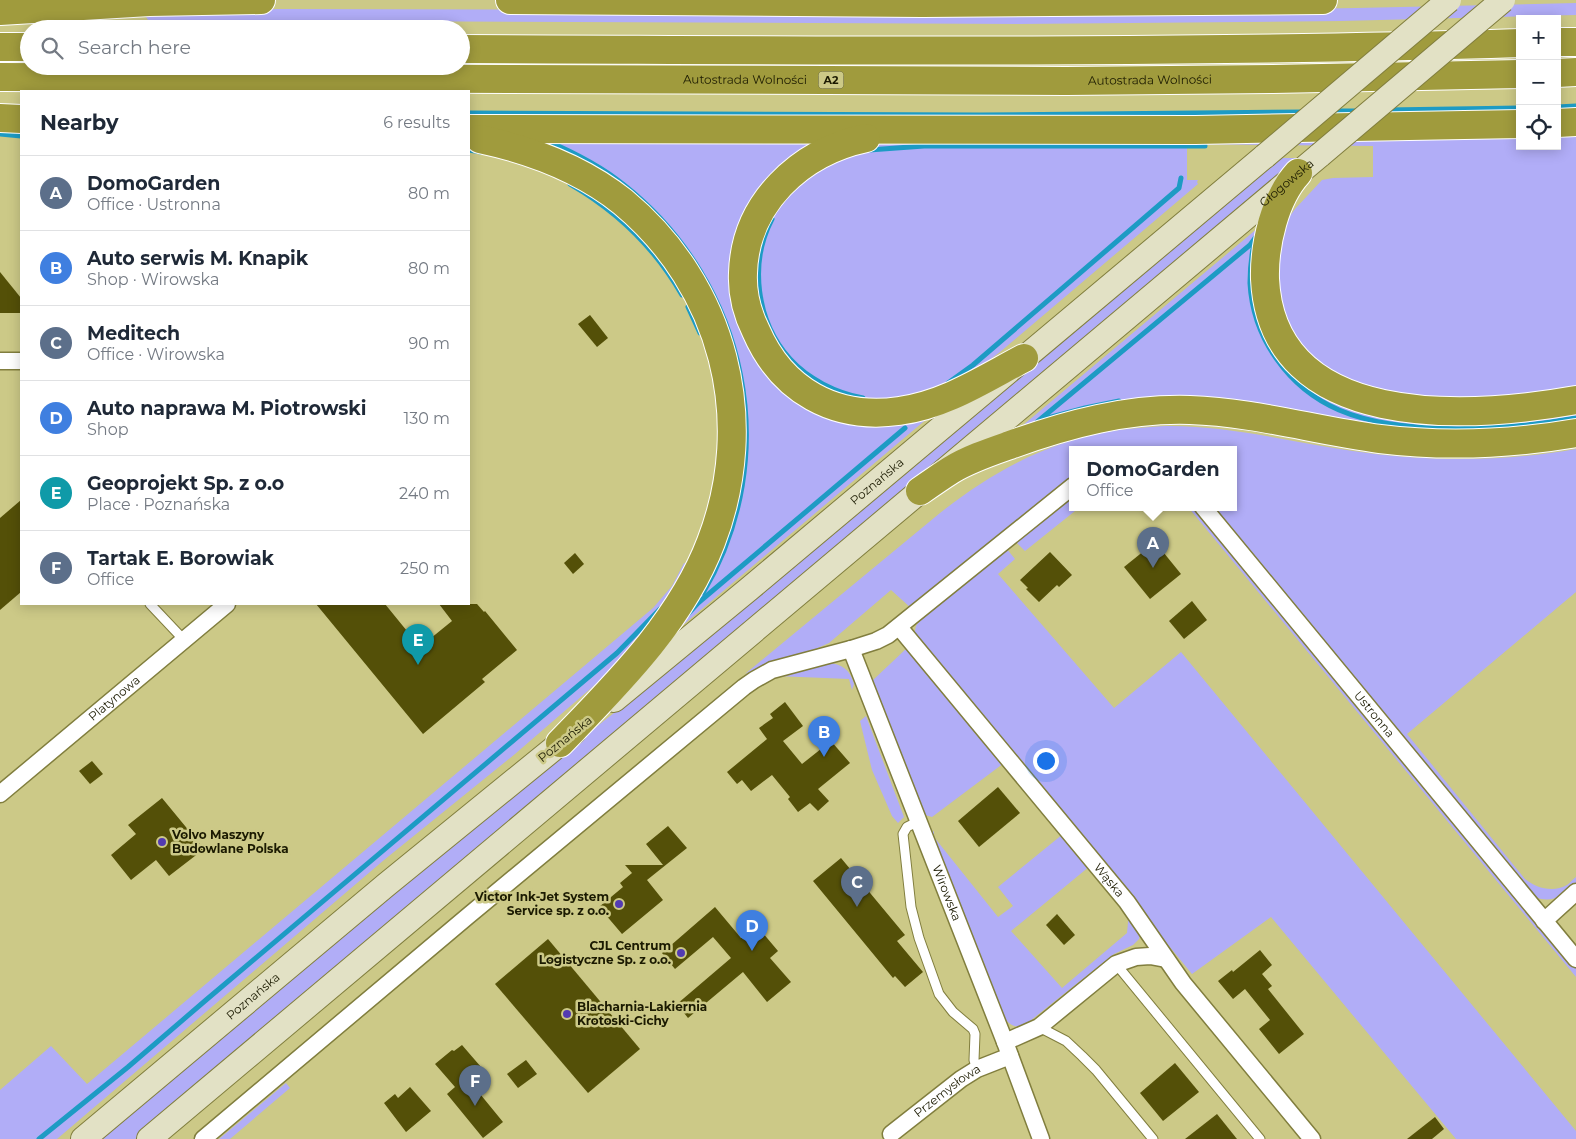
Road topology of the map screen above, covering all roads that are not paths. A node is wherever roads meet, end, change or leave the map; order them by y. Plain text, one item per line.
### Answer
1 (261, 0) edge
2 (510, 0) edge
3 (661, 0) edge
4 (1323, 0) edge
5 (1449, 0) edge
6 (1503, 0) edge
7 (1244, 1) edge
8 (0, 11) edge
9 (1561, 42) edge
10 (1576, 42) edge
11 (1516, 44) edge
12 (0, 47) edge
13 (20, 47) edge
14 (470, 49) edge
15 (1576, 72) edge
16 (1561, 73) edge
17 (1516, 74) edge
18 (0, 77) edge
19 (0, 118) edge
20 (20, 119) edge
21 (1576, 122) edge
22 (1561, 123) edge
23 (1516, 124) edge
24 (470, 129) edge
25 (924, 131) junction
26 (470, 137) edge
27 (1298, 172) junction
28 (1024, 358) junction
29 (0, 361) edge
30 (20, 361) edge
31 (1576, 400) edge
32 (1576, 433) edge
33 (1069, 489) edge
34 (920, 491) junction
35 (1205, 511) edge
36 (151, 605) edge
37 (226, 605) edge
38 (899, 627) junction
39 (184, 640) junction
40 (851, 649) junction
41 (560, 743) junction
42 (0, 794) edge
43 (919, 821) junction
44 (1576, 892) edge
45 (1544, 922) junction
46 (1166, 959) junction
47 (1576, 959) edge
48 (1116, 964) junction
49 (1038, 1027) junction
50 (1007, 1049) junction
51 (977, 1069) junction
52 (891, 1134) dead end
53 (83, 1139) edge
54 (149, 1139) edge
55 (203, 1139) edge
56 (1041, 1139) edge
57 (1153, 1139) edge
58 (1260, 1139) edge
59 (1312, 1139) edge

1 - 8 highway
2 - 3 highway
3 - 7 highway
4 - 7 highway
5 - 28 main road, Poznańska, bridge
6 - 27 main road, Głogowska, bridge
9 - 10 highway
11 - 14 highway
12 - 13 highway
15 - 16 highway
17 - 18 highway, Autostrada Wolności / A2
19 - 20 highway
21 - 22 highway
23 - 25 highway
24 - 25 highway
25 - 28 highway
26 - 41 highway
27 - 31 highway
27 - 34 main road, Głogowska
28 - 41 main road, Poznańska
29 - 30 street
32 - 34 highway
33 - 38 street
34 - 54 main road
35 - 45 street, Ustronna
36 - 39 lane
37 - 39 street, Platynowa
38 - 40 street
38 - 46 street, Wąska
39 - 42 street, Platynowa
40 - 43 street, Wirowska
40 - 55 street
41 - 53 main road, Poznańska
43 - 50 street, Wirowska
43 - 51 lane
44 - 45 street
45 - 47 street, Ustronna
46 - 48 street
46 - 59 street, Wąska
48 - 49 street, Przemysłowa
48 - 58 lane
49 - 50 street, Przemysłowa
49 - 57 lane
50 - 51 street, Przemysłowa
50 - 56 street, Wirowska
51 - 52 street, Przemysłowa

